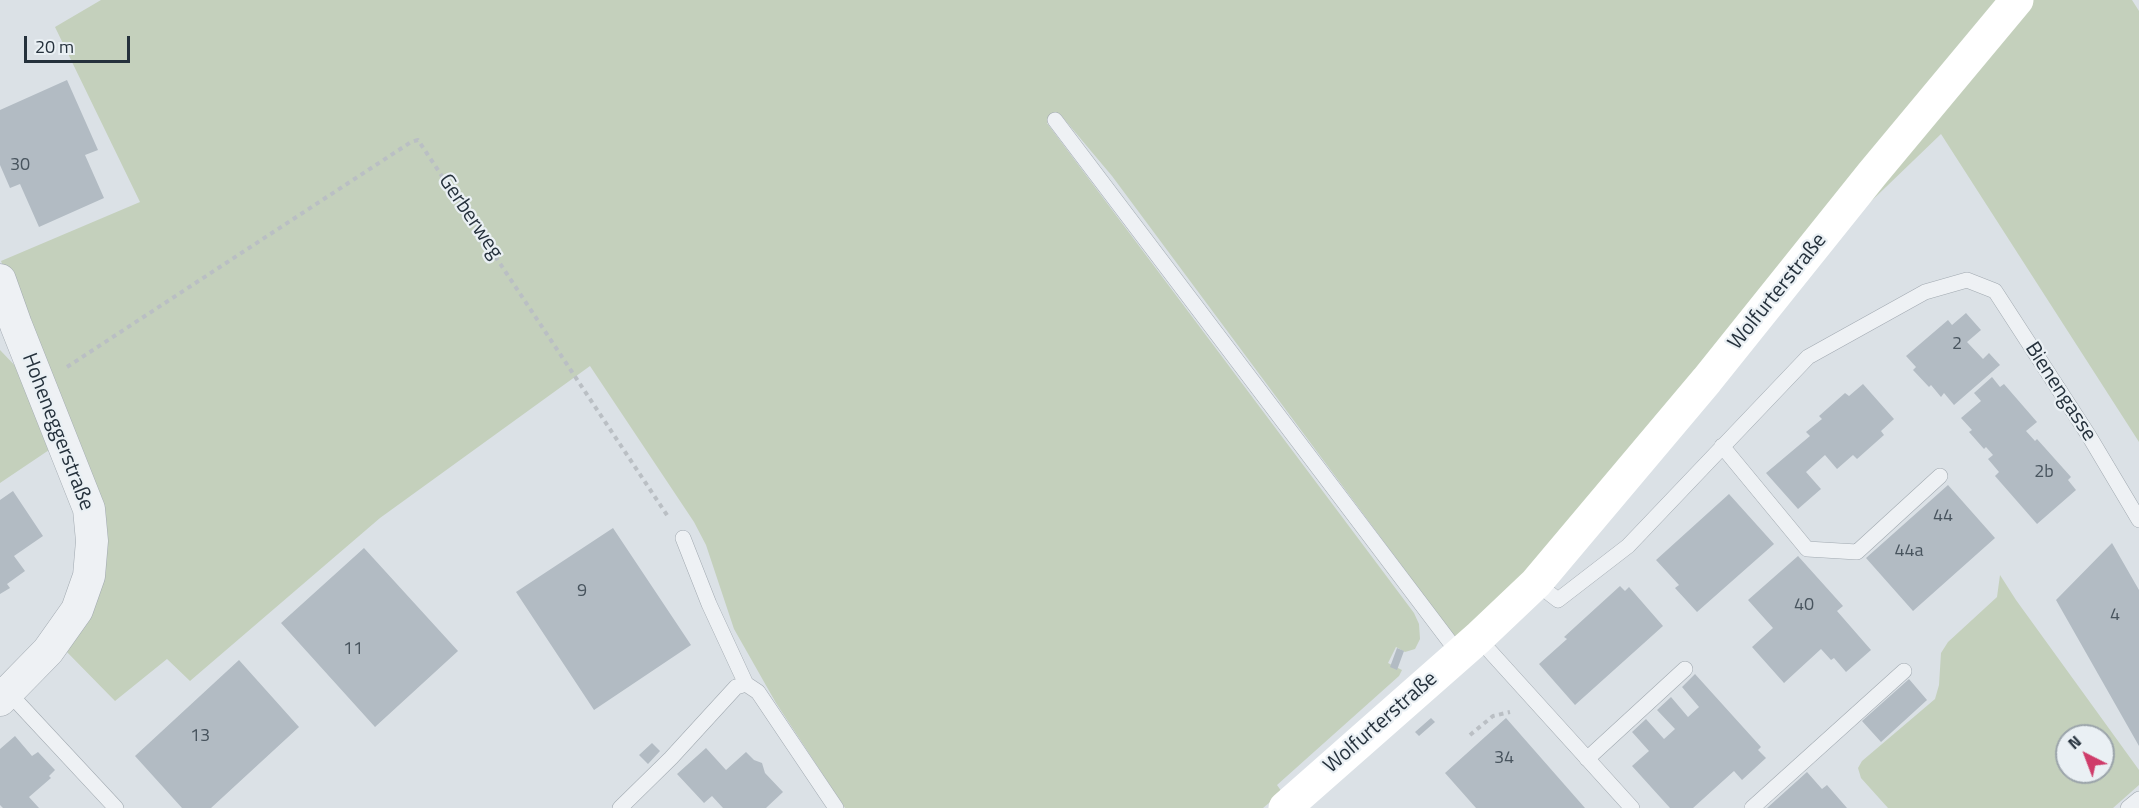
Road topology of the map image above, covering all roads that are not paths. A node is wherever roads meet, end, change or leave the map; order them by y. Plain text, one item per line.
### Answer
1 (2018, 0) edge
2 (1055, 120) dead end
3 (0, 280) edge
4 (8, 329) edge
5 (1722, 446) junction
6 (1940, 476) dead end
7 (2139, 520) edge
8 (683, 538) road end
9 (1536, 583) junction
10 (1469, 646) junction
11 (1684, 669) dead end
12 (1904, 671) dead end
13 (746, 684) junction
14 (4, 696) edge
15 (1587, 759) junction
16 (2139, 799) edge
17 (116, 808) edge
18 (620, 808) edge
19 (836, 808) edge
20 (1285, 808) edge
21 (1632, 808) edge
22 (1752, 808) edge
23 (2128, 808) edge

1 - 9 street, Wolfurterstraße
2 - 10 lane
3 - 4 street, Hoheneggerstraße
4 - 14 street, Hoheneggerstraße
5 - 6 lane
5 - 7 lane, Bienengasse
5 - 9 lane
8 - 13 lane
9 - 10 street, Wolfurterstraße
10 - 15 lane
10 - 20 street, Wolfurterstraße
11 - 15 lane
12 - 22 lane
13 - 18 lane
13 - 19 lane
14 - 17 lane
15 - 21 lane
16 - 23 lane

